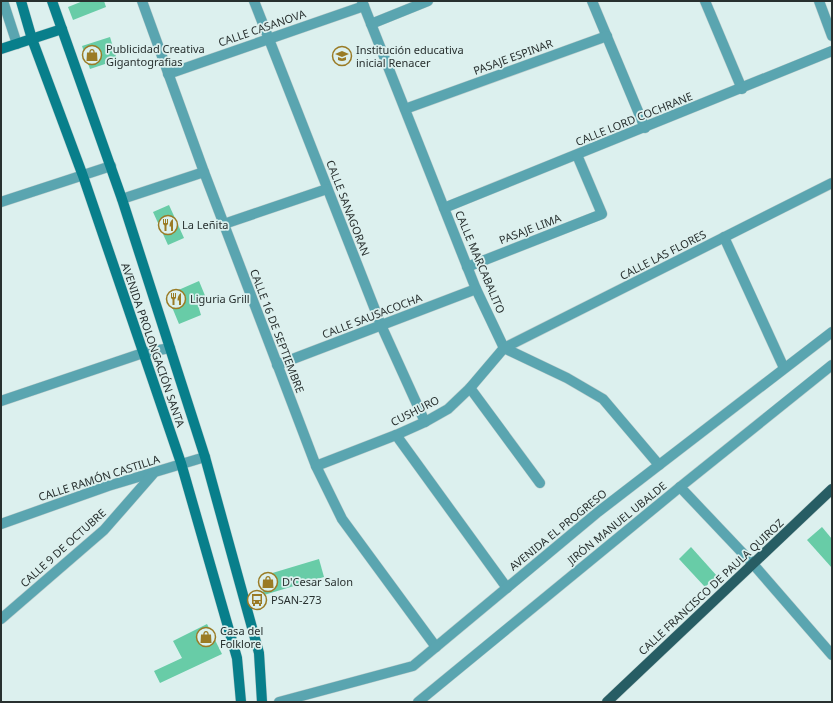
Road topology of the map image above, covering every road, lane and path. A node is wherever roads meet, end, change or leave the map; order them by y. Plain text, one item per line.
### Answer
1 (3, 1) edge
2 (20, 1) edge
3 (52, 1) edge
4 (142, 1) edge
5 (254, 1) edge
6 (428, 1) edge
7 (592, 1) edge
8 (705, 1) edge
9 (818, 1) edge
10 (363, 3) edge
11 (371, 24) junction
12 (62, 29) junction
13 (607, 36) junction
14 (832, 36) edge
15 (32, 39) junction
16 (269, 39) junction
17 (17, 44) junction
18 (1, 49) edge
19 (832, 51) edge
20 (168, 74) junction
21 (742, 89) junction
22 (405, 109) junction
23 (645, 128) junction
24 (577, 155) junction
25 (111, 166) junction
26 (204, 172) junction
27 (83, 176) junction
28 (832, 183) edge
29 (327, 188) junction
30 (122, 198) junction
31 (1, 202) edge
32 (444, 208) junction
33 (224, 224) junction
34 (724, 237) junction
35 (467, 267) junction
36 (476, 289) junction
37 (381, 325) junction
38 (832, 332) edge
39 (170, 348) junction
40 (504, 348) junction
41 (143, 353) junction
42 (277, 365) junction
43 (832, 365) edge
44 (784, 368) junction
45 (470, 388) junction
46 (1, 401) edge
47 (425, 422) junction
48 (396, 435) junction
49 (205, 457) junction
50 (181, 463) junction
51 (659, 465) junction
52 (316, 466) junction
53 (153, 474) junction
54 (540, 483) dead end
55 (680, 487) junction
56 (832, 489) edge
57 (1, 524) edge
58 (753, 564) junction
59 (506, 588) junction
60 (1, 619) edge
61 (436, 647) junction
62 (832, 655) edge
63 (241, 702) edge
64 (262, 702) edge
65 (279, 702) edge
66 (418, 702) edge
67 (607, 702) edge

1 - 17 street
2 - 15 street, AVENIDA PROLONGACIÓN SANTA
3 - 12 street, AVENIDA PROLONGACIÓN SANTA
4 - 20 street, CALLE 16 DE SEPTIEMBRE
5 - 16 street, CALLE SANAGORAN
6 - 11 street
7 - 13 street
8 - 21 street
9 - 14 street
10 - 11 street, CALLE MARCABALITO
10 - 16 street, CALLE CASANOVA
11 - 22 street, CALLE MARCABALITO
12 - 15 street
12 - 25 street, AVENIDA PROLONGACIÓN SANTA
13 - 22 street, PASAJE ESPINAR
13 - 23 street
15 - 17 street
15 - 27 street, AVENIDA PROLONGACIÓN SANTA
16 - 20 street, CALLE CASANOVA
16 - 29 street, CALLE SANAGORAN
17 - 18 street
19 - 21 street, CALLE LORD COCHRANE
20 - 26 street, CALLE 16 DE SEPTIEMBRE
21 - 23 street, CALLE LORD COCHRANE
22 - 32 street, CALLE MARCABALITO
23 - 24 street, CALLE LORD COCHRANE
24 - 32 street, CALLE LORD COCHRANE
24 - 35 street, PASAJE LIMA
25 - 27 street
25 - 30 street, AVENIDA PROLONGACIÓN SANTA
26 - 30 street
26 - 33 street, CALLE 16 DE SEPTIEMBRE
27 - 31 street
27 - 41 street, AVENIDA PROLONGACIÓN SANTA
28 - 34 street, CALLE LAS FLORES
29 - 33 street
29 - 37 street, CALLE SANAGORAN
30 - 39 street, AVENIDA PROLONGACIÓN SANTA
32 - 35 street, CALLE MARCABALITO
33 - 42 street, CALLE 16 DE SEPTIEMBRE
34 - 40 street, CALLE LAS FLORES
34 - 44 street
35 - 36 street, CALLE MARCABALITO
36 - 37 street, CALLE SAUSACOCHA
36 - 40 street, CALLE MARCABALITO
37 - 42 street, CALLE SAUSACOCHA
37 - 47 street, CALLE SANAGORAN
38 - 44 street, AVENIDA EL PROGRESO
39 - 41 street
39 - 49 street, AVENIDA PROLONGACIÓN SANTA
40 - 45 street, CUSHURO
40 - 51 street
41 - 46 street
41 - 50 street, AVENIDA PROLONGACIÓN SANTA
42 - 52 street, CALLE 16 DE SEPTIEMBRE
43 - 55 street, JIRÓN MANUEL UBALDE
44 - 51 street, AVENIDA EL PROGRESO
45 - 47 street, CUSHURO
45 - 54 street
47 - 48 street, CUSHURO
48 - 52 street, CUSHURO
48 - 59 street
49 - 50 street, CALLE RAMÓN CASTILLA
49 - 64 street, AVENIDA PROLONGACIÓN SANTA
50 - 53 street, CALLE RAMÓN CASTILLA
50 - 63 street, AVENIDA PROLONGACIÓN SANTA
51 - 59 street, AVENIDA EL PROGRESO
52 - 61 street, CALLE 16 DE SEPTIEMBRE
53 - 57 street, CALLE RAMÓN CASTILLA
53 - 60 street, CALLE 9 DE OCTUBRE
55 - 58 street
55 - 66 street, JIRÓN MANUEL UBALDE
56 - 58 main road, CALLE FRANCISCO DE PAULA QUIROZ
58 - 62 street
58 - 67 main road, CALLE FRANCISCO DE PAULA QUIROZ
59 - 61 street, AVENIDA EL PROGRESO
61 - 65 street, AVENIDA EL PROGRESO

